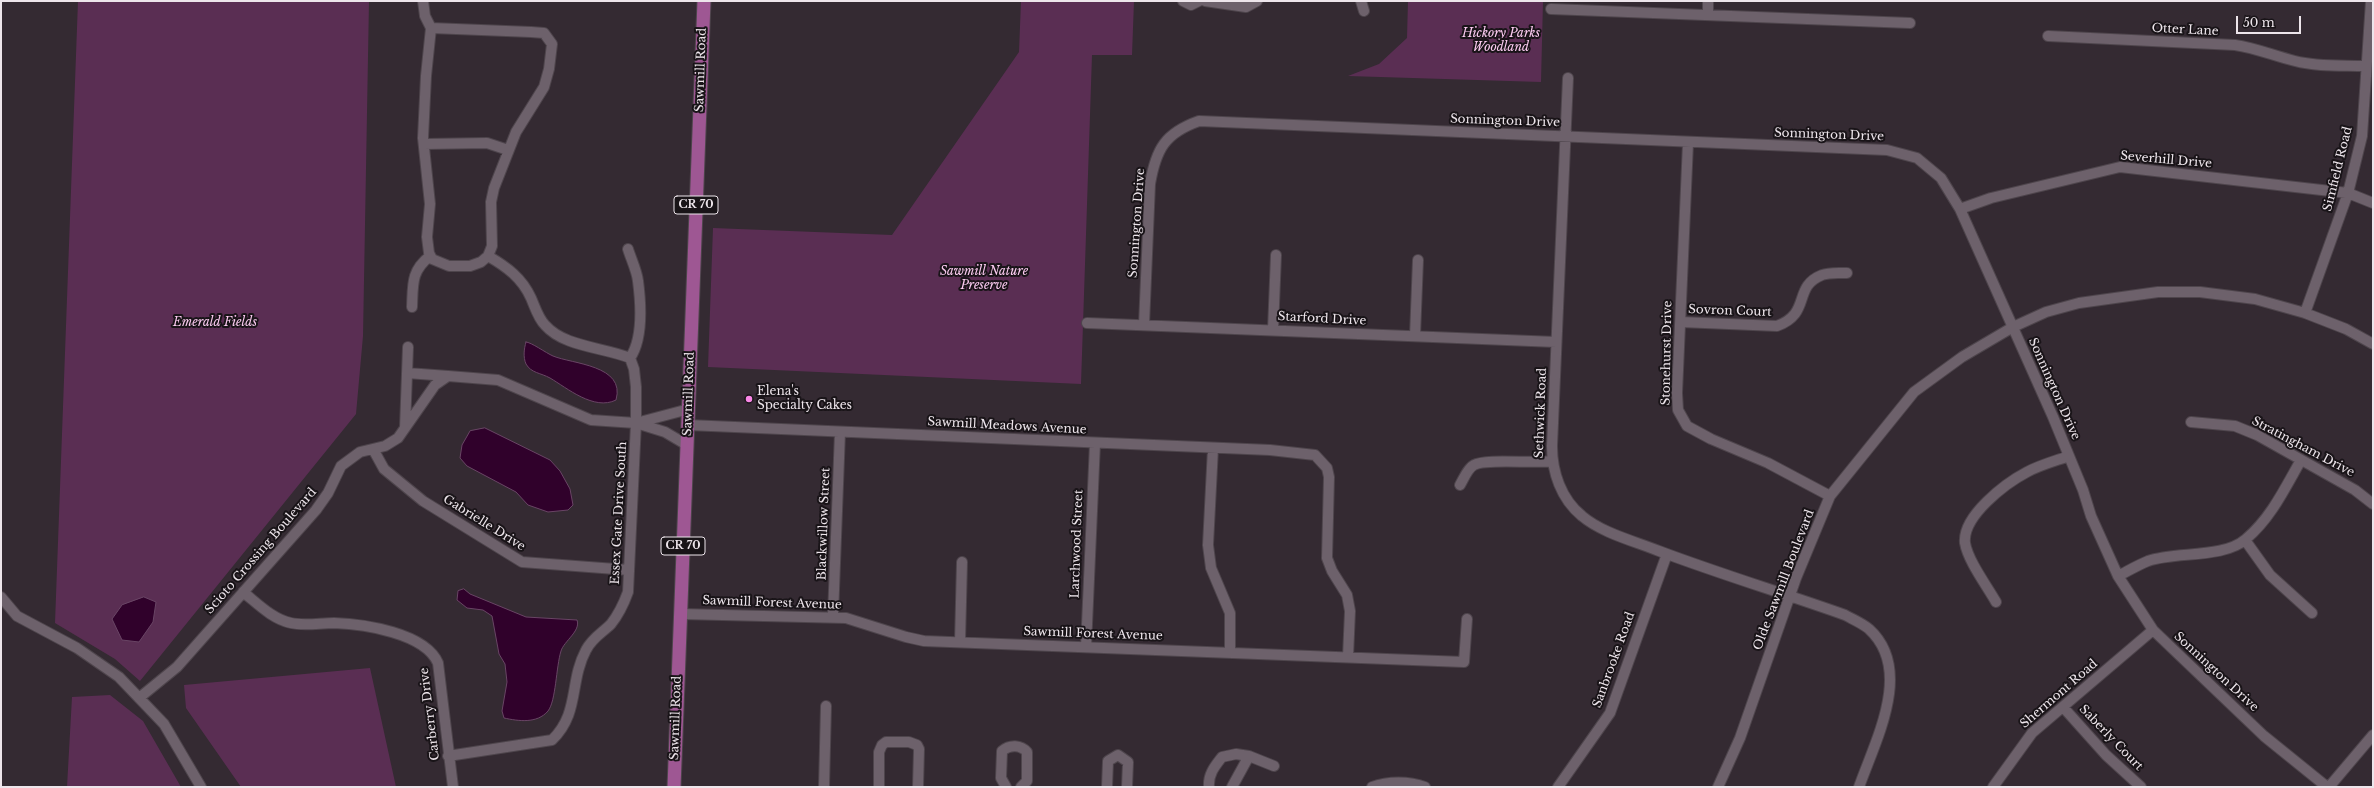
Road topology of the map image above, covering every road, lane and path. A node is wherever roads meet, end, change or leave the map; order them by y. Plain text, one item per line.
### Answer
1 (423, 1) edge
2 (704, 1) edge
3 (1182, 1) edge
4 (1199, 1) edge
5 (1204, 1) edge
6 (1708, 1) edge
7 (2371, 1) edge
8 (1257, 2) edge
9 (1551, 9) dead end
10 (1708, 15) junction
11 (1910, 24) dead end
12 (431, 28) junction
13 (2048, 36) dead end
14 (2366, 66) junction
15 (1568, 78) dead end
16 (1566, 136) junction
17 (1688, 142) junction
18 (424, 144) junction
19 (508, 150) junction
20 (2348, 193) junction
21 (2373, 203) edge
22 (1960, 209) junction
23 (628, 248) dead end
24 (1276, 255) dead end
25 (430, 256) junction
26 (488, 256) junction
27 (1418, 260) dead end
28 (1847, 273) dead end
29 (412, 307) dead end
30 (2305, 313) junction
31 (1087, 322) dead end
32 (1680, 322) junction
33 (1144, 325) junction
34 (2012, 327) junction
35 (1273, 330) junction
36 (1415, 336) junction
37 (1556, 342) junction
38 (2373, 344) edge
39 (408, 347) dead end
40 (630, 358) junction
41 (407, 373) junction
42 (448, 376) junction
43 (689, 409) junction
44 (2191, 422) dead end
45 (636, 423) junction
46 (688, 425) junction
47 (405, 428) junction
48 (840, 432) junction
49 (1095, 443) junction
50 (687, 445) junction
51 (1213, 448) junction
52 (373, 449) junction
53 (2069, 456) junction
54 (2301, 460) junction
55 (1552, 461) junction
56 (1460, 485) dead end
57 (1830, 496) junction
58 (2373, 504) edge
59 (2245, 540) junction
60 (1667, 554) junction
61 (962, 562) dead end
62 (628, 570) junction
63 (2118, 576) junction
64 (243, 592) junction
65 (1790, 596) junction
66 (1996, 602) dead end
67 (3, 604) edge
68 (2312, 613) dead end
69 (681, 614) junction
70 (833, 616) junction
71 (1467, 619) dead end
72 (2153, 630) junction
73 (960, 642) junction
74 (1086, 647) junction
75 (1230, 653) junction
76 (1348, 658) junction
77 (139, 698) junction
78 (826, 706) dead end
79 (2063, 707) junction
80 (2373, 735) edge
81 (448, 756) junction
82 (1249, 756) junction
83 (1274, 766) dead end
84 (201, 787) edge
85 (453, 787) edge
86 (674, 787) edge
87 (824, 787) edge
88 (879, 787) edge
89 (918, 787) edge
90 (1006, 787) edge
91 (1021, 787) edge
92 (1107, 787) edge
93 (1127, 787) edge
94 (1209, 787) edge
95 (1232, 787) edge
96 (1372, 787) edge
97 (1425, 787) edge
98 (1558, 787) edge
99 (1718, 787) edge
100 (1859, 787) edge
101 (1993, 787) edge
102 (2141, 787) edge
103 (2328, 787) edge

1 - 12 street
2 - 43 main road, Sawmill Road / CR 70
3 - 4 street
5 - 8 street
6 - 10 street
7 - 14 street, Simfield Road
9 - 10 street
10 - 11 street
12 - 18 street
12 - 19 street
13 - 14 street, Otter Lane
14 - 20 street, Simfield Road
15 - 16 street, Sethwick Road
16 - 17 street, Sonnington Drive
16 - 33 street, Sonnington Drive
16 - 37 street, Sethwick Road
17 - 22 street, Sonnington Drive
17 - 32 street, Stonehurst Drive
18 - 19 street
18 - 25 street
19 - 26 street
20 - 21 street, Severhill Drive
20 - 22 street, Severhill Drive
20 - 30 street, Simfield Road
22 - 34 street, Sonnington Drive
23 - 40 street
24 - 35 street
25 - 26 street
25 - 29 street
26 - 40 street
27 - 36 street
28 - 32 street, Sovron Court
30 - 34 street, Olde Sawmill Boulevard
30 - 38 street, Olde Sawmill Boulevard
31 - 33 street, Starford Drive
32 - 57 street, Stonehurst Drive
33 - 35 street, Starford Drive
34 - 53 street, Sonnington Drive
34 - 57 street, Olde Sawmill Boulevard
35 - 36 street, Starford Drive
36 - 37 street, Starford Drive
37 - 55 street, Sethwick Road
39 - 41 street
40 - 45 street, Essex Gate Drive South
41 - 42 street
41 - 47 street
42 - 45 street
42 - 47 street, Scioto Crossing Boulevard
43 - 45 street
43 - 46 main road, Sawmill Road / CR 70
44 - 54 street, Stratingham Drive
45 - 50 street
45 - 62 street, Essex Gate Drive South
46 - 48 street, Sawmill Meadows Avenue
46 - 50 main road, Sawmill Road / CR 70
47 - 52 street, Scioto Crossing Boulevard
48 - 49 street, Sawmill Meadows Avenue
48 - 70 street, Blackwillow Street
49 - 51 street, Sawmill Meadows Avenue
49 - 74 street, Larchwood Street
50 - 69 main road, Sawmill Road / CR 70
51 - 75 street
51 - 76 street, Sawmill Meadows Avenue
52 - 62 street, Gabrielle Drive
52 - 64 street, Scioto Crossing Boulevard
53 - 63 street, Sonnington Drive
53 - 66 street
54 - 58 street, Stratingham Drive
54 - 59 street
55 - 56 street
55 - 60 street, Sethwick Road
57 - 65 street, Olde Sawmill Boulevard
59 - 63 street
59 - 68 street
60 - 65 street, Sethwick Road
60 - 98 street, Sanbrooke Road
61 - 73 street
62 - 81 street, Essex Gate Drive South
63 - 72 street, Sonnington Drive
64 - 77 street, Scioto Crossing Boulevard
64 - 81 street, Carberry Drive
65 - 99 street, Olde Sawmill Boulevard
65 - 100 street, Sethwick Road
67 - 77 street
69 - 70 street, Sawmill Forest Avenue
69 - 86 main road, Sawmill Road / CR 70
70 - 73 street, Sawmill Forest Avenue
71 - 76 street, Sawmill Forest Avenue
72 - 79 street, Shermont Road
72 - 103 street, Sonnington Drive
73 - 74 street, Sawmill Forest Avenue
74 - 75 street, Sawmill Forest Avenue
75 - 76 street, Sawmill Forest Avenue
77 - 84 street
78 - 87 street
79 - 101 street, Shermont Road
79 - 102 street, Saberly Court
80 - 103 street
81 - 85 street, Carberry Drive
82 - 83 street
82 - 94 street
82 - 95 street
88 - 89 street
90 - 91 street
92 - 93 street
96 - 97 street

